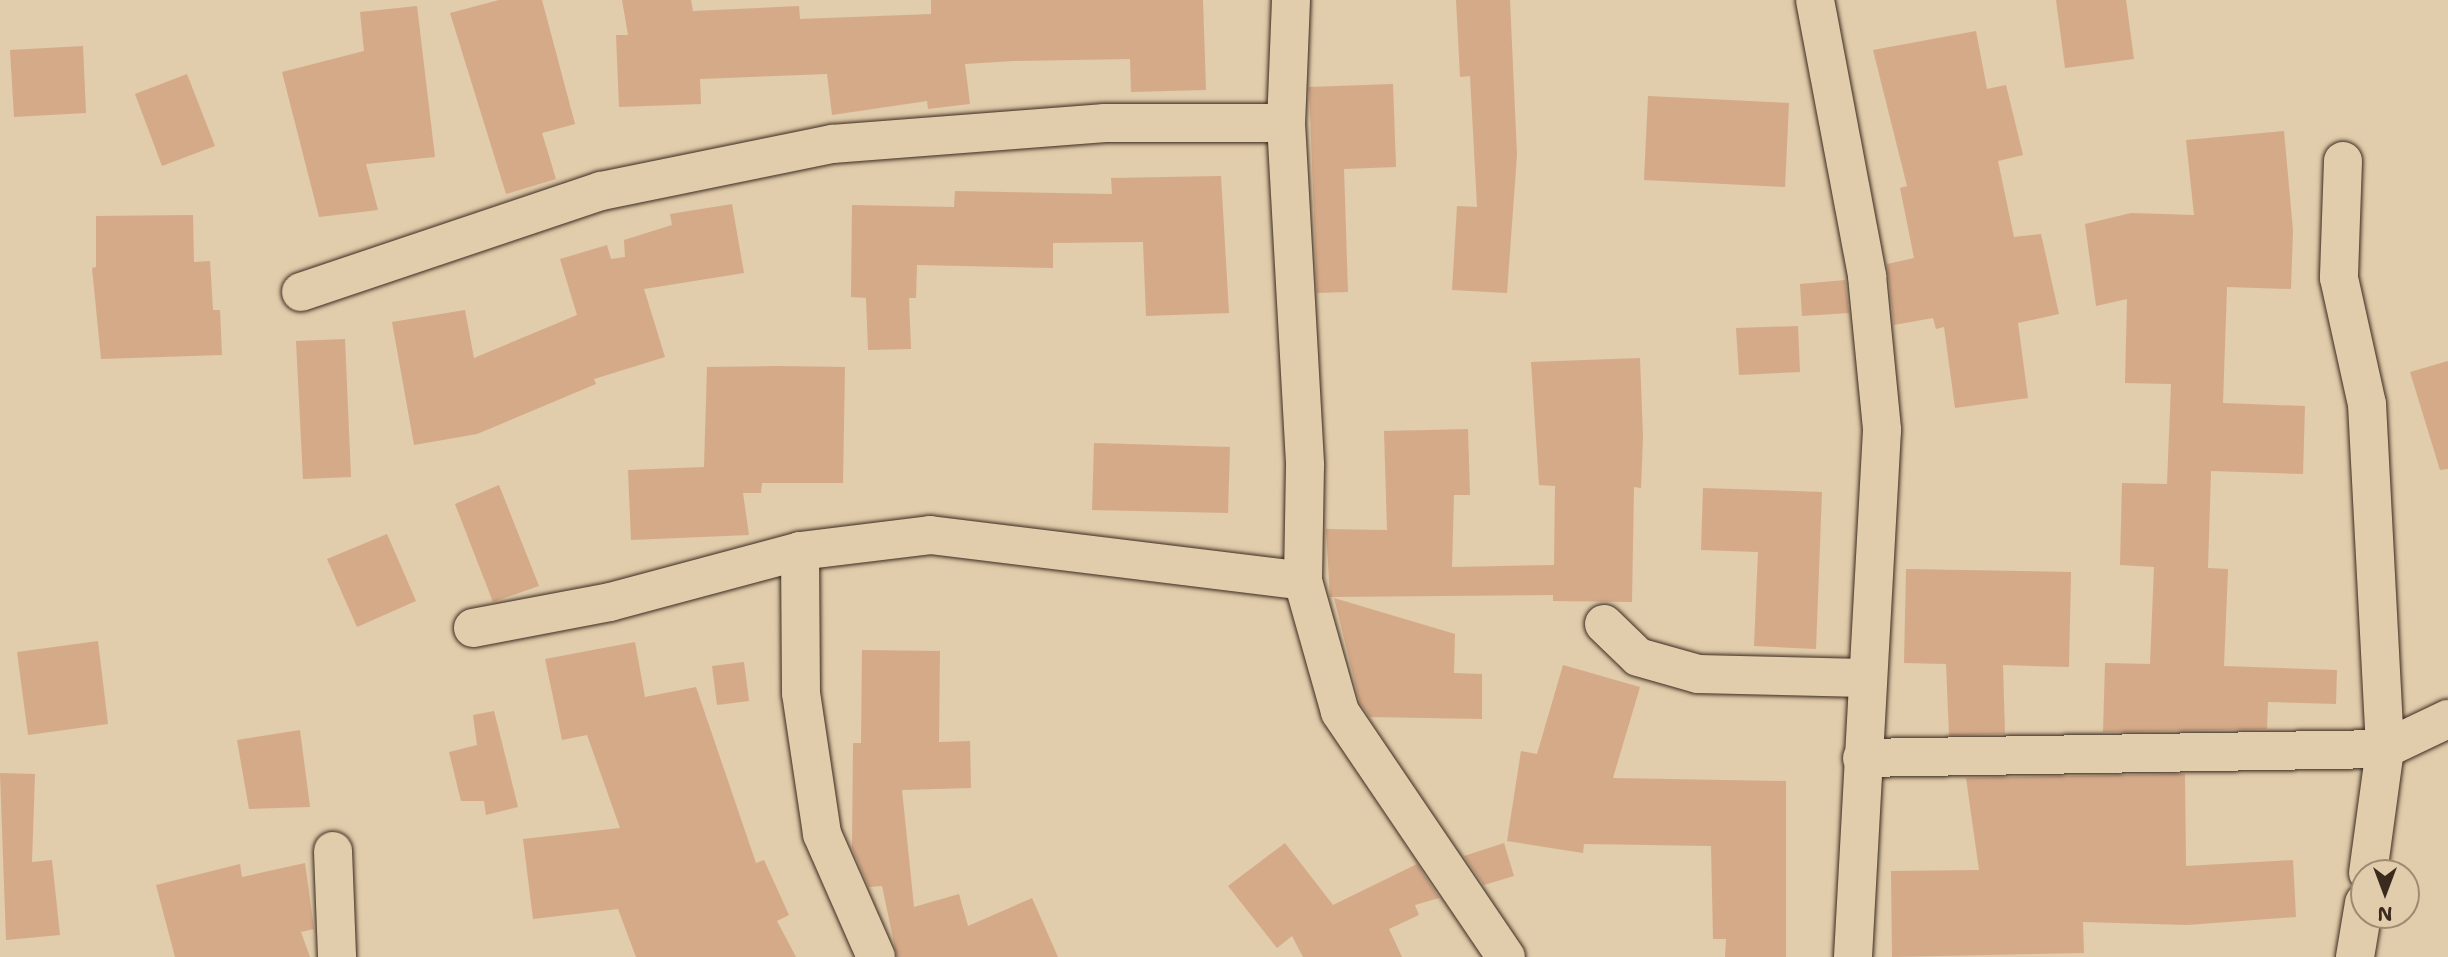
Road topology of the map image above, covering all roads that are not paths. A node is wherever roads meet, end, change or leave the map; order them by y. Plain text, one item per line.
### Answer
1 (1291, 0) edge
2 (1815, 0) edge
3 (1286, 123) junction
4 (2343, 161) dead end
5 (301, 292) dead end
6 (800, 551) junction
7 (1303, 581) junction
8 (1604, 624) dead end
9 (473, 628) dead end
10 (1864, 678) junction
11 (2448, 719) edge
12 (2385, 749) junction
13 (1863, 758) junction
14 (333, 851) dead end
15 (2370, 859) edge
16 (2360, 929) edge
17 (337, 957) edge
18 (876, 957) edge
19 (1506, 957) edge
20 (1853, 957) edge
21 (2355, 957) edge

1 - 3 street
2 - 10 street
3 - 5 street
3 - 7 street
4 - 12 street
6 - 7 street
6 - 9 street
6 - 18 street
7 - 19 street
8 - 10 street
10 - 13 street
11 - 12 street
12 - 13 street
12 - 15 street
13 - 20 street
14 - 17 street
16 - 21 street

